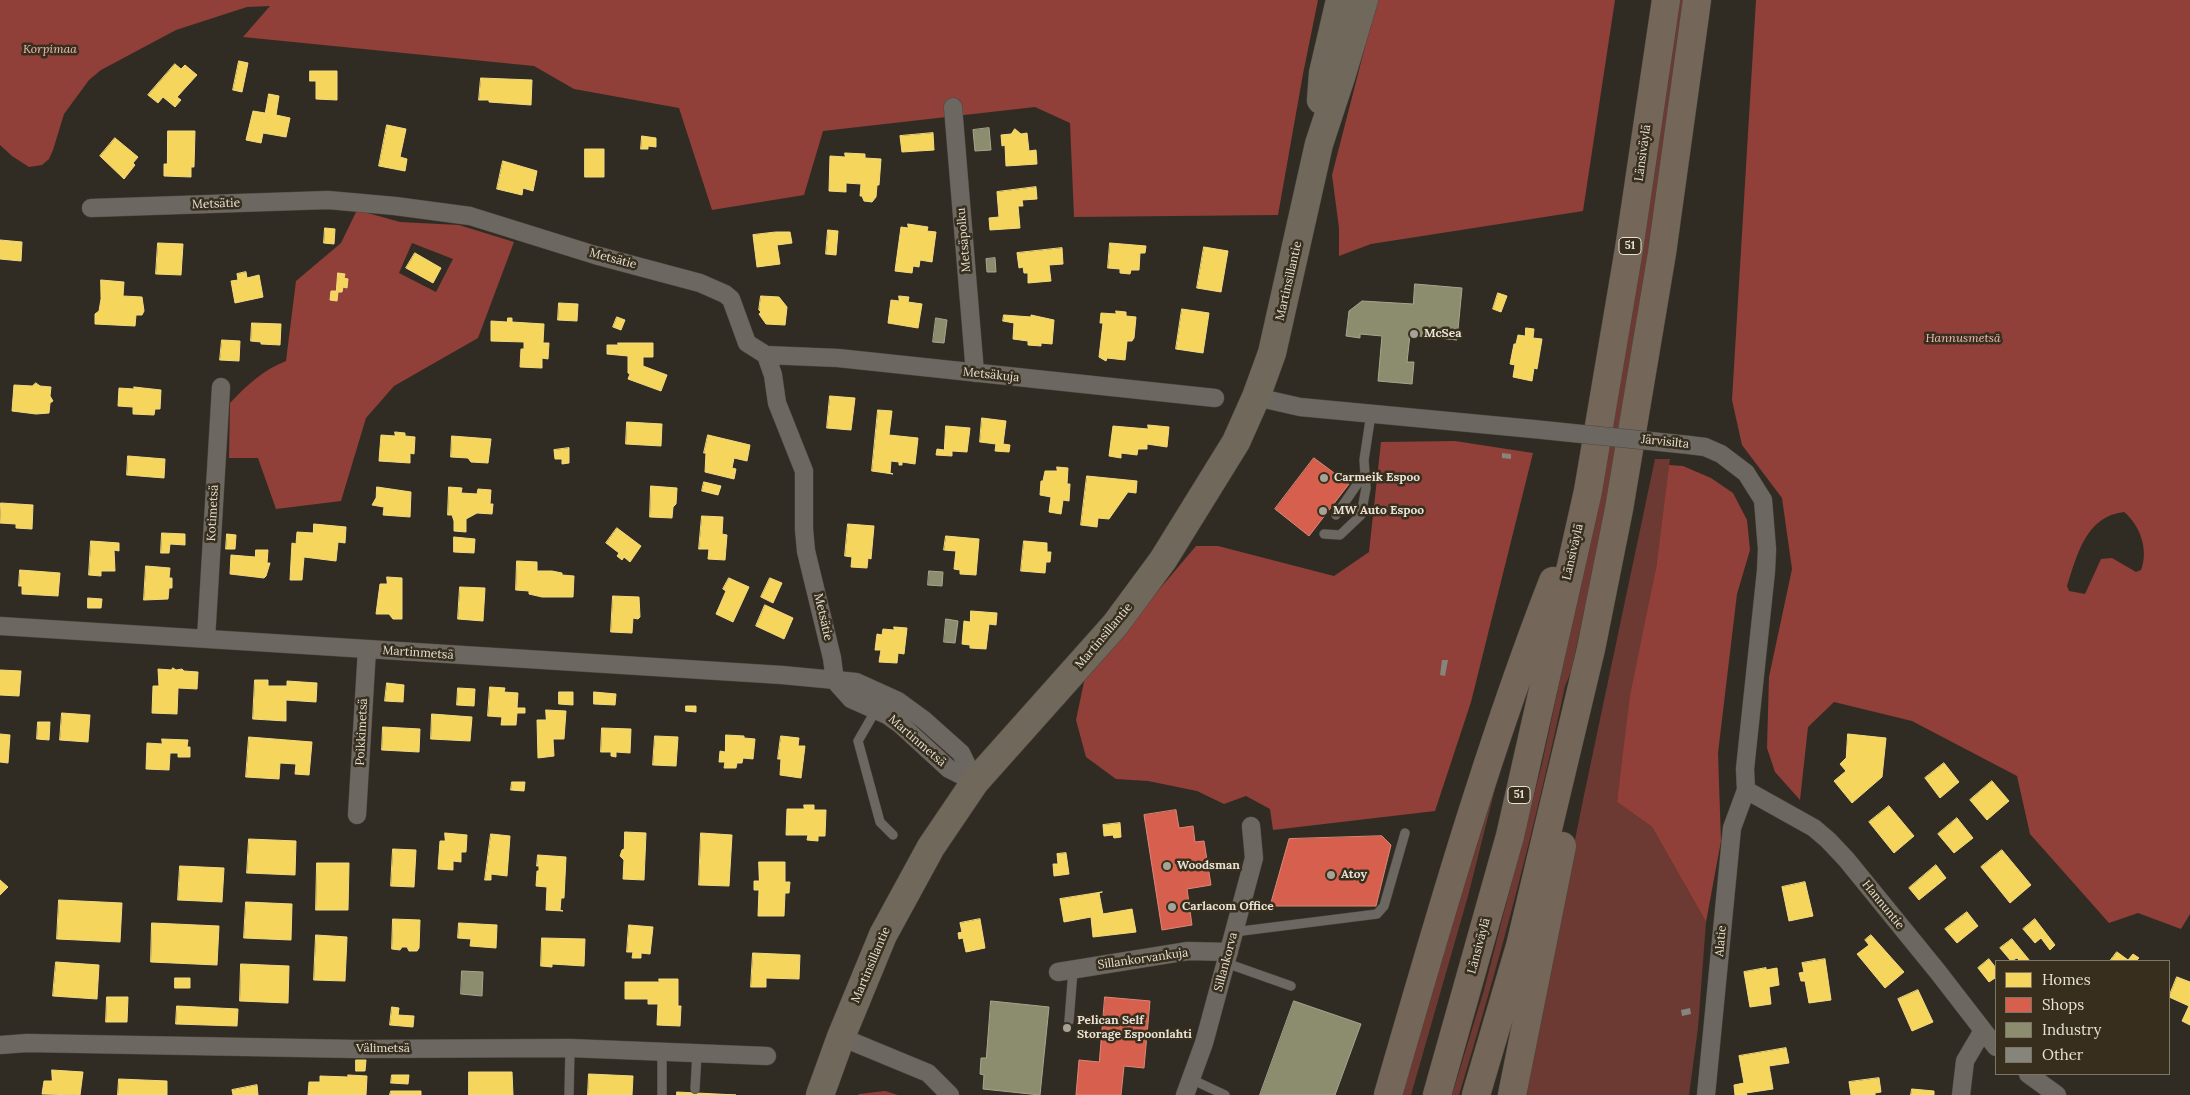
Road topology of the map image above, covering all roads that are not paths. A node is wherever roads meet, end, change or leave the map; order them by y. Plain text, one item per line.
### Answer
1 (1340, 0) edge
2 (1364, 0) edge
3 (1666, 0) edge
4 (1698, 0) edge
5 (953, 107) dead end
6 (1319, 144) junction
7 (91, 208) dead end
8 (766, 355) junction
9 (975, 373) junction
10 (221, 386) dead end
11 (1256, 397) junction
12 (1215, 398) dead end
13 (1371, 414) junction
14 (1365, 473) junction
15 (1588, 491) junction
16 (1336, 515) dead end
17 (1324, 534) dead end
18 (0, 626) edge
19 (206, 639) junction
20 (367, 649) junction
21 (1591, 649) junction
22 (835, 681) junction
23 (880, 702) junction
24 (975, 782) junction
25 (1746, 790) junction
26 (357, 815) dead end
27 (1251, 826) dead end
28 (1405, 833) dead end
29 (893, 836) dead end
30 (1234, 932) junction
31 (1228, 957) junction
32 (1065, 971) joint
33 (1291, 986) dead end
34 (1069, 1020) dead end
35 (1982, 1032) junction
36 (841, 1037) junction
37 (0, 1044) edge
38 (1995, 1046) edge
39 (570, 1048) junction
40 (662, 1051) junction
41 (698, 1053) junction
42 (767, 1056) dead end
43 (2029, 1075) edge
44 (1188, 1087) edge
45 (695, 1089) dead end
46 (1389, 1090) edge
47 (569, 1095) edge
48 (662, 1095) edge
49 (820, 1095) edge
50 (950, 1095) edge
51 (1225, 1095) edge
52 (1437, 1095) edge
53 (1476, 1095) edge
54 (1512, 1095) edge
55 (1706, 1095) edge
56 (1961, 1095) edge
57 (2057, 1095) edge

1 - 6 main road, Martinsillantie
2 - 6 main road, Martinsillantie
3 - 15 highway, Länsiväylä / 51
4 - 21 highway
5 - 9 street, Metsäpolku
6 - 11 main road, Martinsillantie
7 - 8 street, Metsätie
8 - 9 street, Metsäkuja
8 - 22 street, Metsätie
9 - 12 street, Metsäkuja
10 - 19 street, Kotimetsä
11 - 13 street, Järvisilta
11 - 24 main road, Martinsillantie
13 - 14 lane
13 - 25 street, Järvisilta, bridge
14 - 16 lane
14 - 17 lane
15 - 46 highway
15 - 52 highway, Länsiväylä / 51
18 - 19 street, Martinmetsä
19 - 20 street, Martinmetsä
20 - 22 street, Martinmetsä
20 - 26 street, Poikkimetsä
21 - 53 highway
21 - 54 highway
22 - 23 street, Martinmetsä
23 - 24 street, Martinmetsä
23 - 29 lane
24 - 36 main road, Martinsillantie
25 - 35 street, Hannuntie
25 - 55 street, Alatie
27 - 30 street, Sillankorva
28 - 30 lane
30 - 31 street, Sillankorva
31 - 32 street, Sillankorvankuja
31 - 33 lane
31 - 44 street, Sillankorva
32 - 34 lane
35 - 38 street, Hannuntie
35 - 56 street
36 - 49 main road, Martinsillantie
36 - 50 street
37 - 39 street, Välimetsä
39 - 40 street, Välimetsä
39 - 47 lane
40 - 41 street, Välimetsä
40 - 48 lane
41 - 42 street, Välimetsä
41 - 45 lane
43 - 57 street
44 - 51 lane

